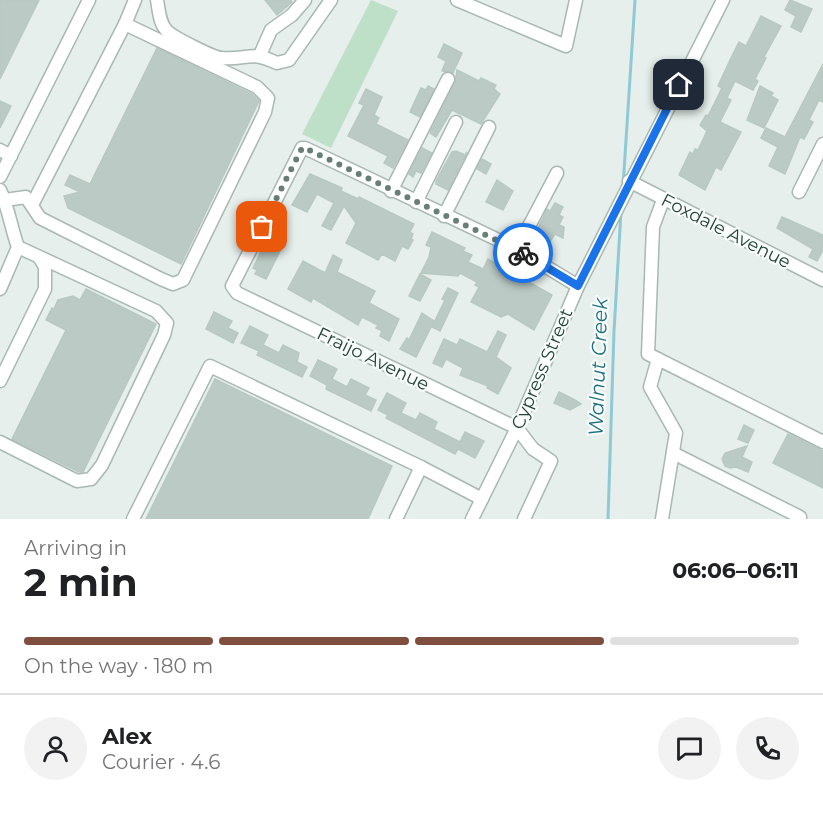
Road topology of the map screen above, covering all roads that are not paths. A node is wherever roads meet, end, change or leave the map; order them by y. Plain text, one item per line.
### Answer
1 (89, 0) edge
2 (135, 0) edge
3 (157, 0) edge
4 (305, 0) edge
5 (331, 0) edge
6 (457, 0) edge
7 (576, 0) edge
8 (723, 0) edge
9 (125, 24) junction
10 (260, 55) junction
11 (448, 79) dead end
12 (456, 122) dead end
13 (489, 127) dead end
14 (823, 144) edge
15 (5, 153) edge
16 (557, 173) dead end
17 (0, 177) edge
18 (630, 182) junction
19 (391, 191) junction
20 (799, 192) dead end
21 (2, 195) edge
22 (663, 200) junction
23 (416, 202) junction
24 (32, 205) junction
25 (444, 216) junction
26 (5, 223) edge
27 (18, 247) junction
28 (517, 249) junction
29 (39, 257) junction
30 (823, 280) edge
31 (578, 286) junction
32 (0, 289) edge
33 (658, 359) junction
34 (0, 381) edge
35 (517, 428) junction
36 (0, 442) edge
37 (823, 442) edge
38 (673, 453) junction
39 (421, 467) junction
40 (482, 499) junction
41 (800, 517) dead end
42 (132, 519) edge
43 (396, 519) edge
44 (472, 519) edge
45 (524, 519) edge
46 (662, 519) edge

1 - 15 street
2 - 9 street
3 - 10 street
4 - 10 street
5 - 10 street
6 - 7 street
8 - 18 street, Cypress Street
9 - 24 street
9 - 24 street
11 - 19 street
12 - 23 street
13 - 25 street
14 - 20 street
15 - 17 street
16 - 28 street
18 - 22 street, Foxdale Avenue
18 - 31 street, Cypress Street
19 - 23 street
19 - 35 street, Fraijo Avenue
21 - 24 street
21 - 26 street
22 - 30 street, Foxdale Avenue
22 - 33 street
23 - 25 street
25 - 28 street
26 - 27 street
27 - 29 street
27 - 32 street
28 - 31 street
29 - 34 street
29 - 36 street
31 - 35 street, Cypress Street
33 - 37 street
33 - 38 street
35 - 40 street, Cypress Street
35 - 45 street
38 - 41 street
38 - 46 street
39 - 40 street
39 - 42 street
39 - 43 street
40 - 44 street, Cypress Street

